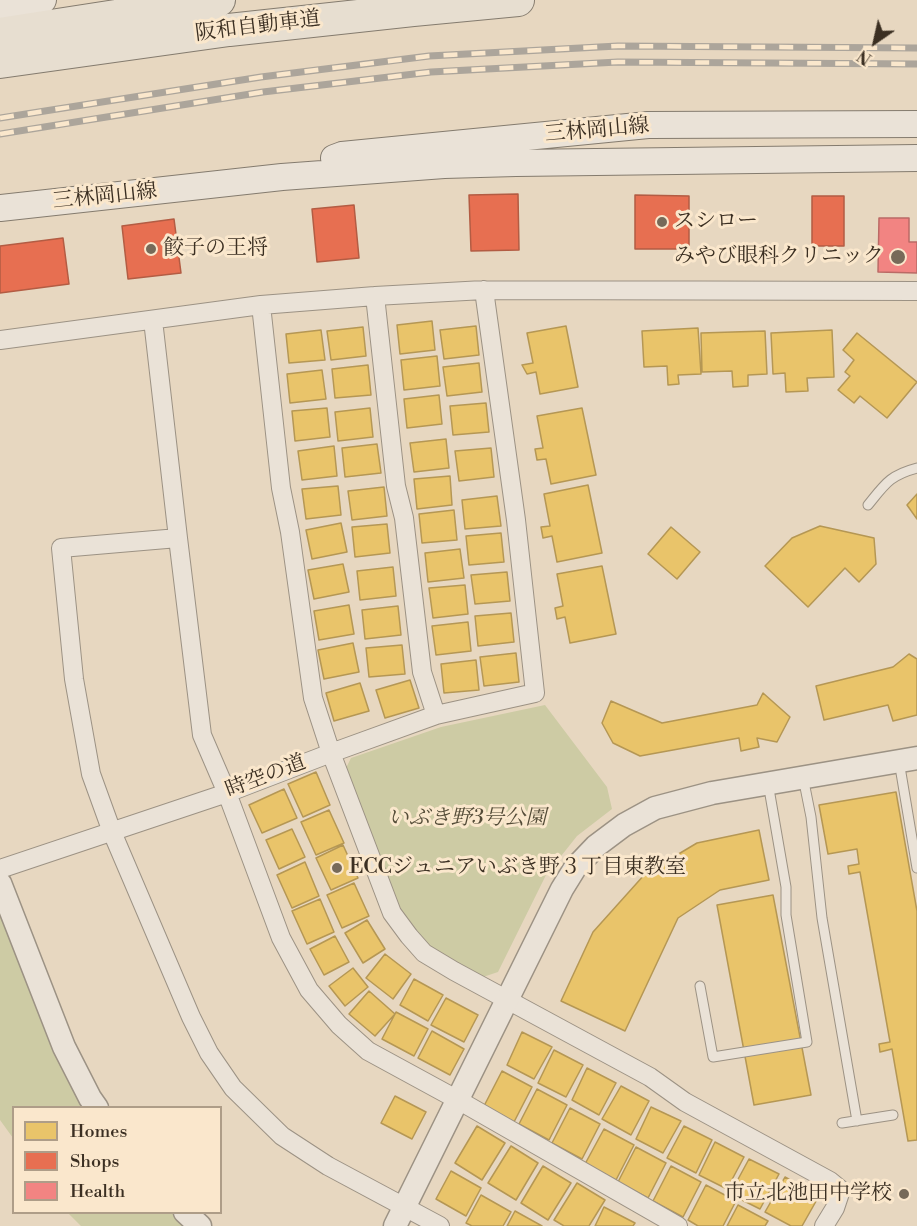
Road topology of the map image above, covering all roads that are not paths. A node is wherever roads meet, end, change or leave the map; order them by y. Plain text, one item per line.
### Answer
1 (43, 0) edge
2 (219, 0) edge
3 (518, 0) edge
4 (0, 13) edge
5 (0, 34) edge
6 (0, 62) edge
7 (917, 123) edge
8 (917, 158) edge
9 (282, 177) junction
10 (0, 208) edge
11 (484, 290) junction
12 (917, 291) edge
13 (375, 296) junction
14 (261, 305) junction
15 (153, 320) junction
16 (0, 340) edge
17 (917, 468) edge
18 (868, 505) dead end
19 (178, 538) junction
20 (436, 716) junction
21 (331, 753) junction
22 (908, 760) edge
23 (803, 777) junction
24 (768, 783) junction
25 (227, 793) junction
26 (112, 832) junction
27 (917, 868) edge
28 (0, 869) edge
29 (0, 883) edge
30 (700, 986) dead end
31 (507, 999) junction
32 (458, 1100) junction
33 (96, 1106) edge
34 (893, 1115) dead end
35 (857, 1121) junction
36 (842, 1123) dead end
37 (187, 1214) edge
38 (400, 1216) edge
39 (200, 1226) edge
40 (440, 1226) edge
41 (678, 1226) edge
42 (824, 1226) edge

1 - 4 main road
2 - 5 highway, 阪和自動車道
3 - 6 highway, 阪和自動車道
7 - 9 main road, 三林岡山線
8 - 9 main road, 三林岡山線
9 - 10 main road, 三林岡山線
11 - 12 street
11 - 13 street
11 - 20 street, 時空の道
13 - 14 street
13 - 20 street
14 - 15 street
14 - 21 street
15 - 16 street
15 - 19 street
17 - 18 lane
19 - 25 street
19 - 26 street
20 - 21 street, 時空の道
21 - 25 street, 時空の道
21 - 31 street
22 - 23 street
22 - 27 lane
23 - 24 street
23 - 35 lane
24 - 30 lane
24 - 31 street
25 - 26 street, 時空の道
25 - 32 street
26 - 28 street, 時空の道
26 - 38 street
29 - 33 street
31 - 32 street
31 - 42 street
32 - 38 street
32 - 41 street
34 - 35 lane
35 - 36 lane
37 - 39 street
38 - 40 street

